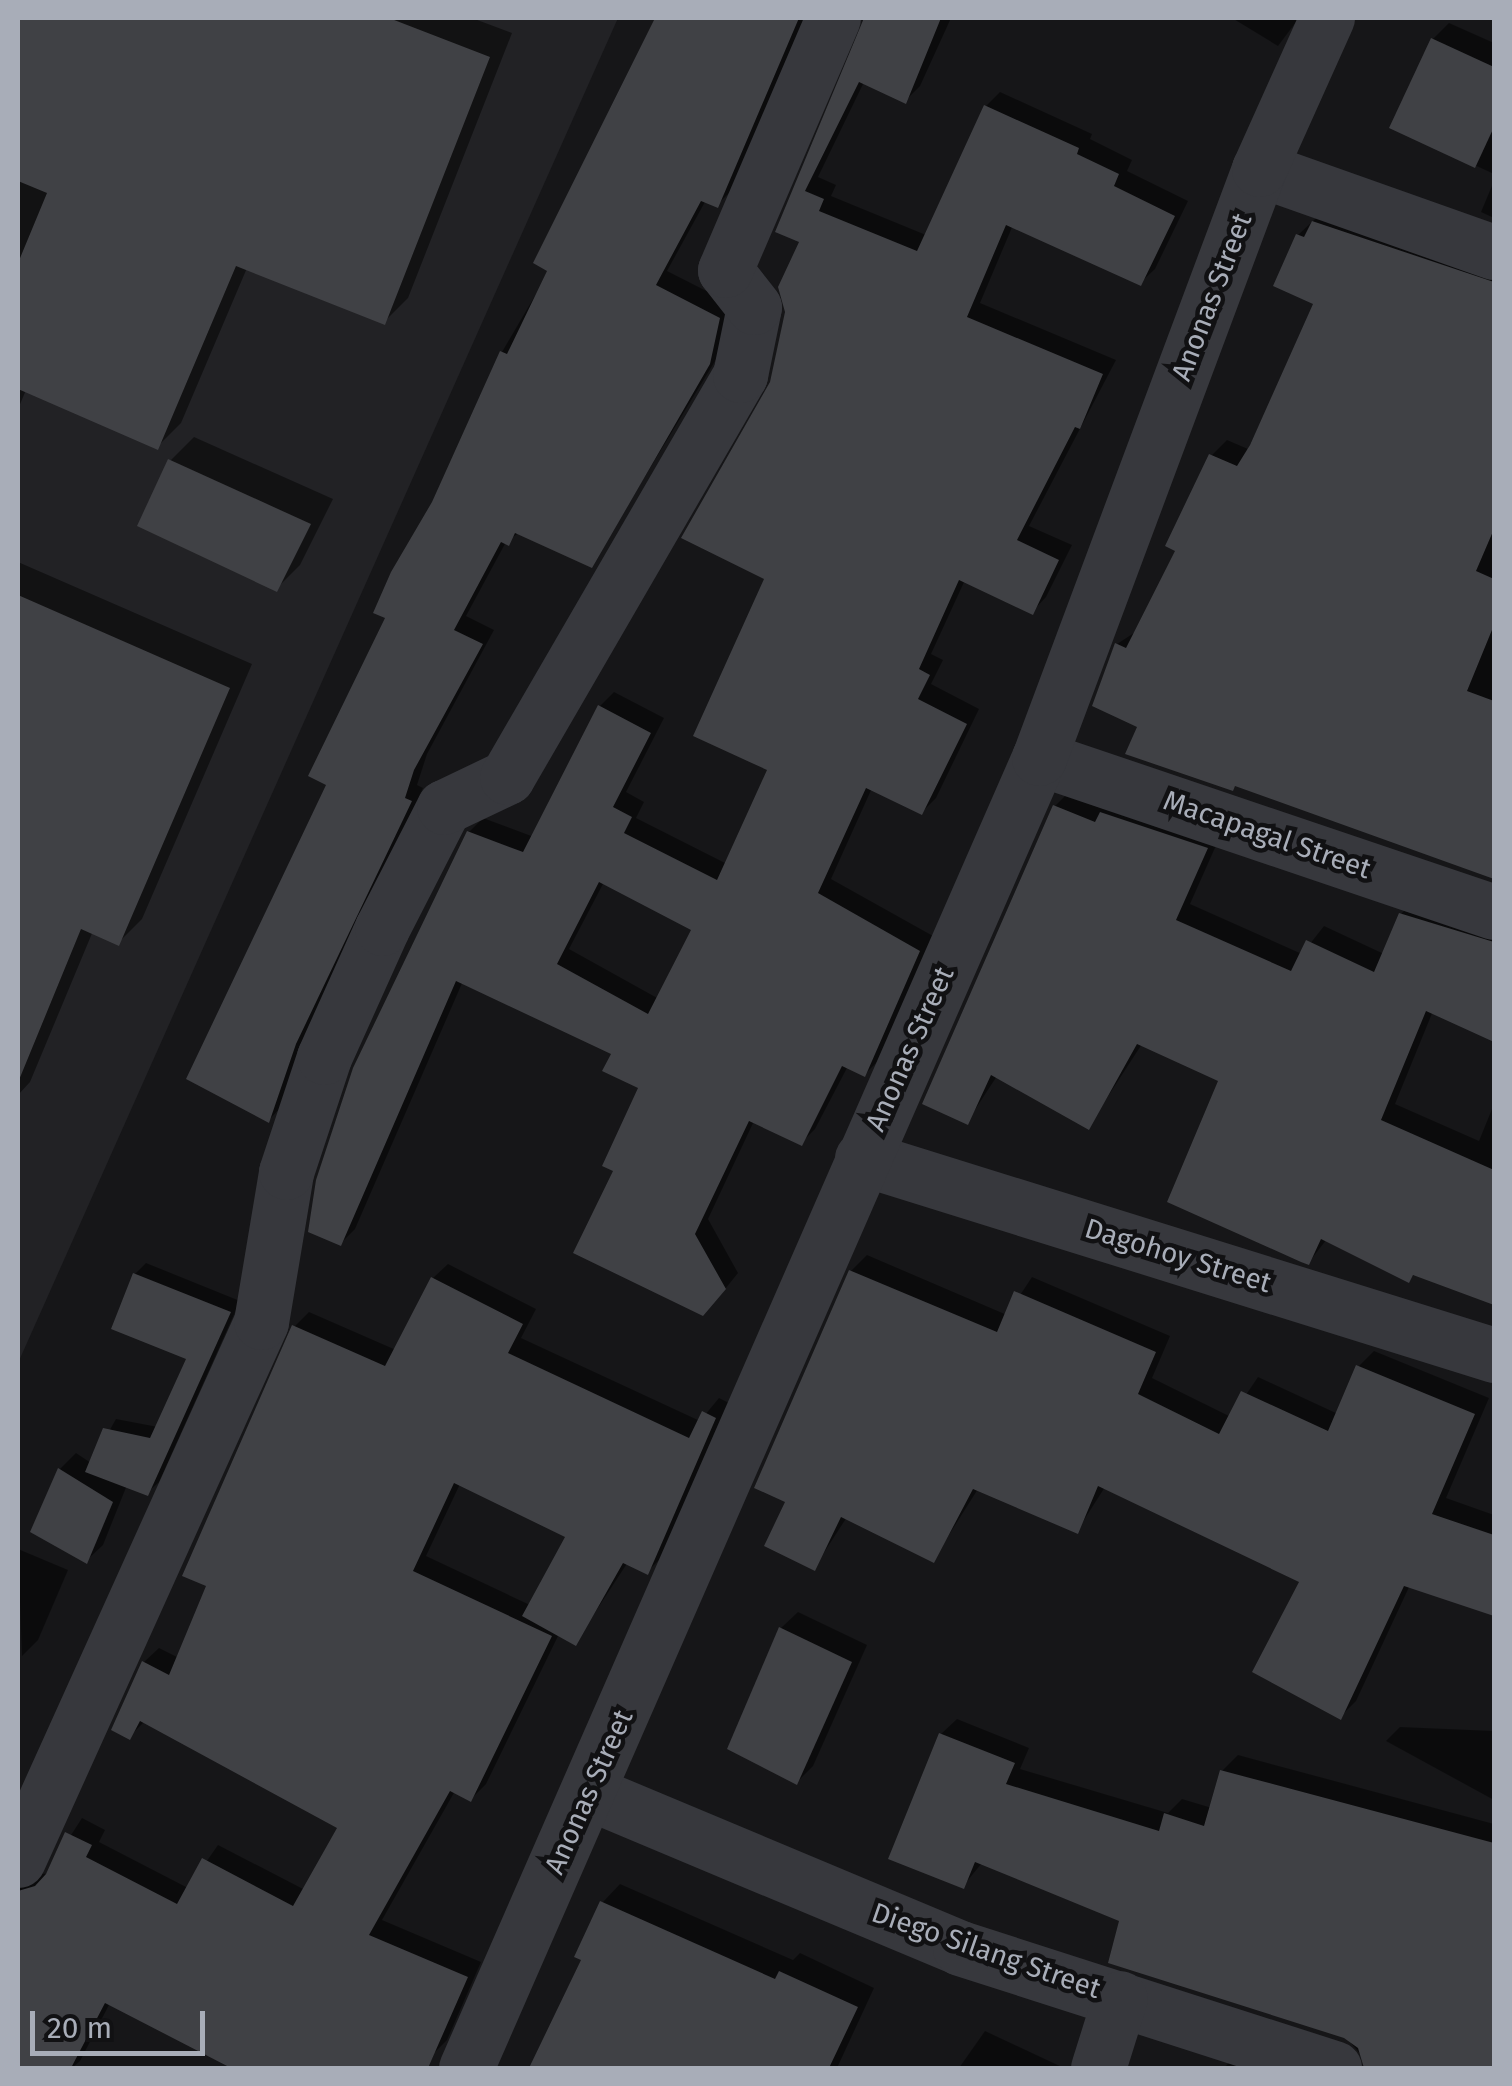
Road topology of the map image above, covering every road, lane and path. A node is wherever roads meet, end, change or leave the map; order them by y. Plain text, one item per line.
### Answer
1 (834, 18) edge
2 (1327, 18) edge
3 (1259, 169) junction
4 (1494, 252) edge
5 (1039, 758) junction
6 (1494, 912) edge
7 (862, 1158) junction
8 (1494, 1355) edge
9 (590, 1793) junction
10 (18, 1860) edge
11 (1120, 1998) junction
12 (466, 2068) edge
13 (1098, 2068) edge
14 (1334, 2068) edge

1 - 10 street
2 - 3 street, Anonas Street
3 - 4 street
3 - 5 street, Anonas Street
5 - 6 street, Macapagal Street
5 - 7 street, Anonas Street
7 - 8 street, Dagohoy Street
7 - 9 street, Anonas Street
9 - 11 street, Diego Silang Street
9 - 12 street, Anonas Street
11 - 13 street
11 - 14 street, Diego Silang Street

